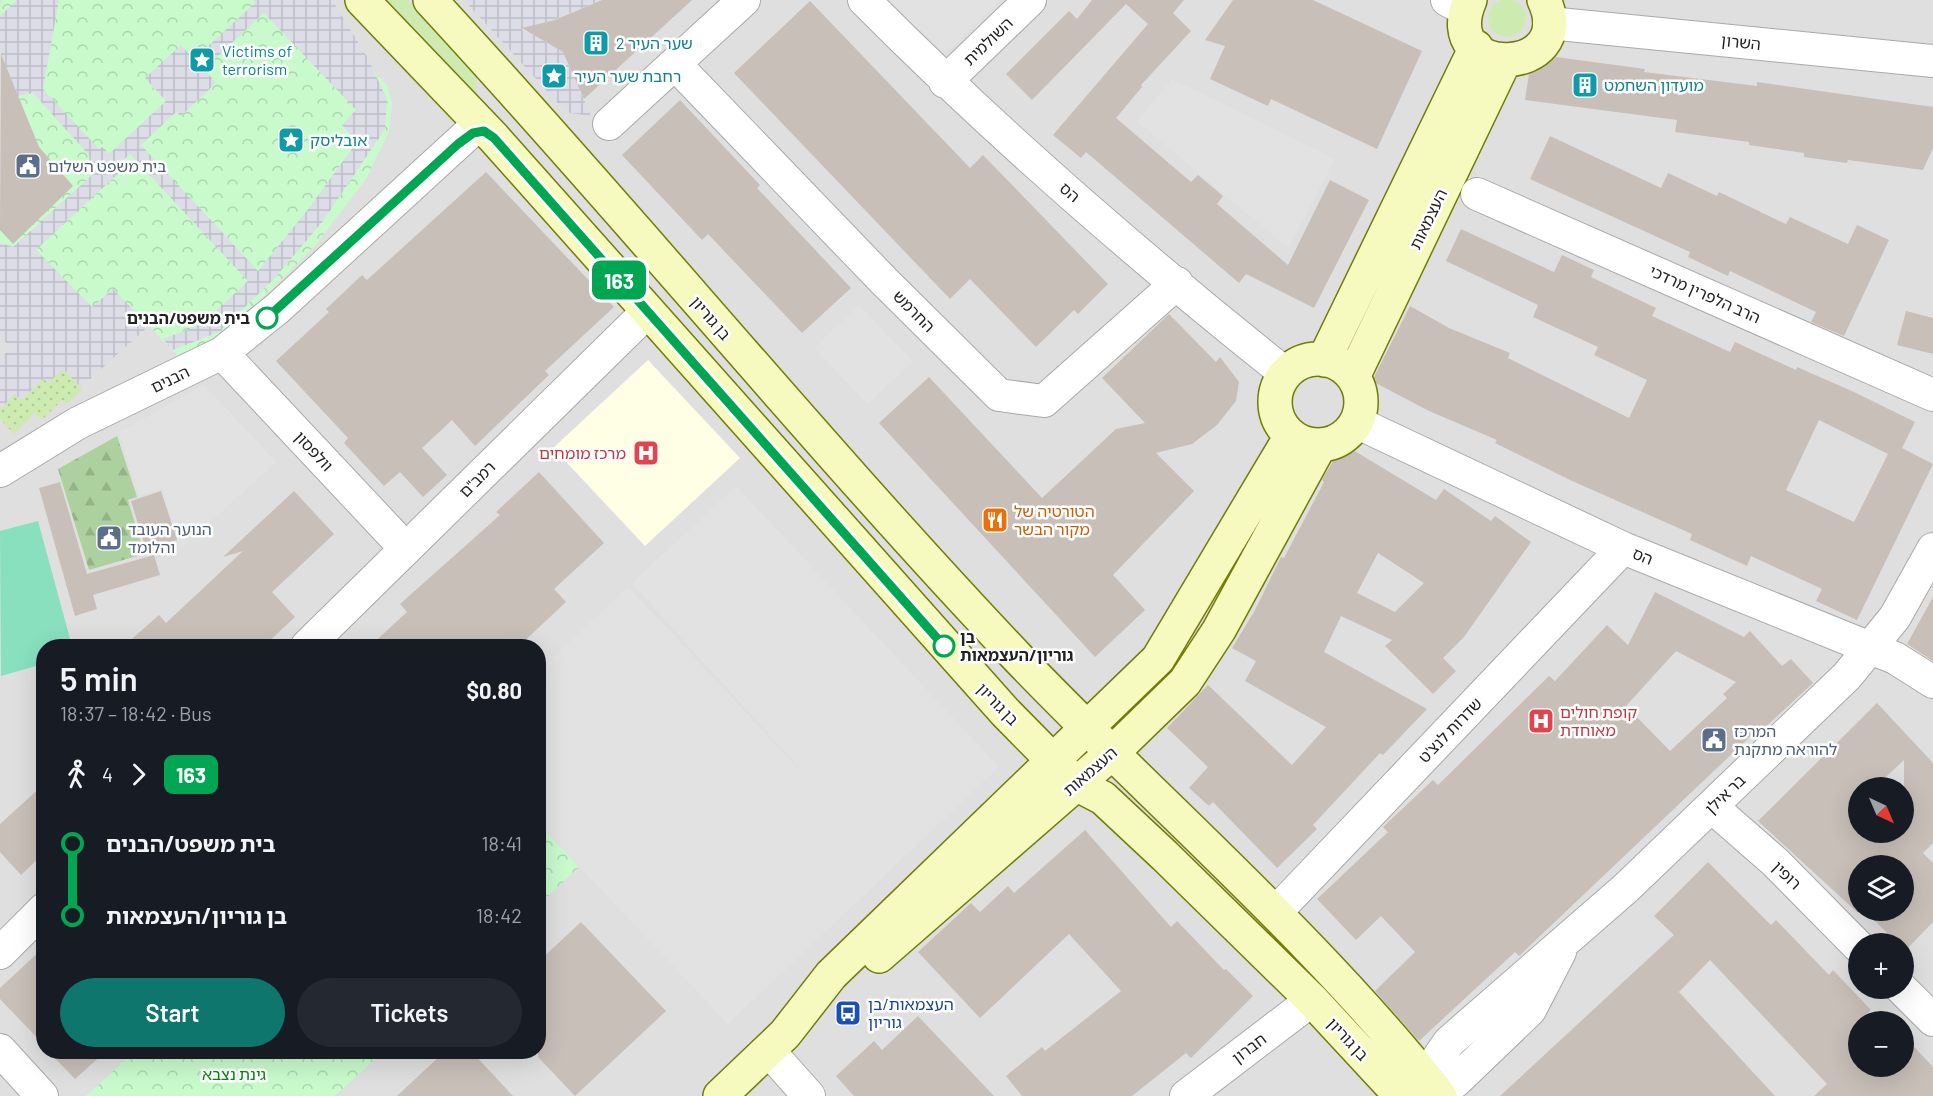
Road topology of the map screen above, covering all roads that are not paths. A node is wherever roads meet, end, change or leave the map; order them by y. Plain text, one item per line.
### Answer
1 (362, 0) edge
2 (430, 0) edge
3 (744, 0) edge
4 (864, 0) edge
5 (1030, 0) edge
6 (1461, 3) edge
7 (1547, 12) edge
8 (477, 51) junction
9 (1490, 55) junction
10 (1933, 61) edge
11 (675, 63) junction
12 (945, 82) junction
13 (531, 111) junction
14 (609, 124) dead end
15 (479, 125) junction
16 (1477, 194) dead end
17 (1178, 283) junction
18 (647, 312) junction
19 (222, 353) junction
20 (1324, 360) junction
21 (1286, 374) junction
22 (1353, 377) junction
23 (1933, 395) edge
24 (1356, 422) junction
25 (1306, 441) junction
26 (0, 471) edge
27 (1623, 548) junction
28 (406, 549) junction
29 (1933, 549) edge
30 (315, 639) edge
31 (1870, 647) junction
32 (1933, 682) edge
33 (1087, 727) junction
34 (1112, 753) junction
35 (1052, 759) junction
36 (1076, 784) junction
37 (1712, 807) junction
38 (1276, 912) junction
39 (36, 917) edge
40 (1848, 936) edge
41 (0, 953) edge
42 (1912, 999) edge
43 (1312, 1000) junction
44 (1933, 1020) edge
45 (777, 1043) junction
46 (0, 1050) edge
47 (1425, 1092) edge
48 (42, 1096) edge
49 (720, 1096) edge
50 (809, 1096) edge
51 (1186, 1096) edge

1 - 15 street, בן גוריון
2 - 8 street, בן גוריון
3 - 11 street
4 - 12 street, הס
5 - 12 street, השולמית
6 - 9 street
7 - 9 street
7 - 10 street, השרון
8 - 13 street, בן גוריון
8 - 15 street, בן גוריון
9 - 20 street, העצמאות
9 - 22 street, העצמאות
11 - 14 street
11 - 17 street, החרמש
12 - 17 street, הס
13 - 15 street
13 - 33 street, בן גוריון
15 - 18 street, בן גוריון
15 - 19 street, הבנים
16 - 23 street, הרב הלפרין מרדכי
17 - 21 street, הס
18 - 28 street, רמב"ם
18 - 35 street, בן גוריון
19 - 26 street, הבנים
19 - 28 street, וולפסון
20 - 21 street
20 - 22 street
21 - 25 street
22 - 24 street
24 - 25 street
24 - 27 street, הס
25 - 33 street, העצמאות
25 - 34 street, העצמאות
27 - 31 street, הס
27 - 38 street, שדרות לנצ'ט
28 - 30 street, רמב"ם
29 - 31 street, בר אילן
31 - 32 street, הס
31 - 37 street, בר אילן
33 - 34 street, בן גוריון
33 - 35 street, העצמאות
34 - 36 street, העצמאות
34 - 38 street, בן גוריון
35 - 36 street, בן גוריון
35 - 45 street, העצמאות
36 - 43 street, בן גוריון
36 - 45 street, העצמאות
37 - 40 street, רופין
37 - 47 street, בר אילן
38 - 47 street, בן גוריון
39 - 41 street
42 - 44 street
43 - 47 street, בן גוריון
43 - 51 street, חברון
45 - 49 street, העצמאות
45 - 50 street
46 - 48 street

